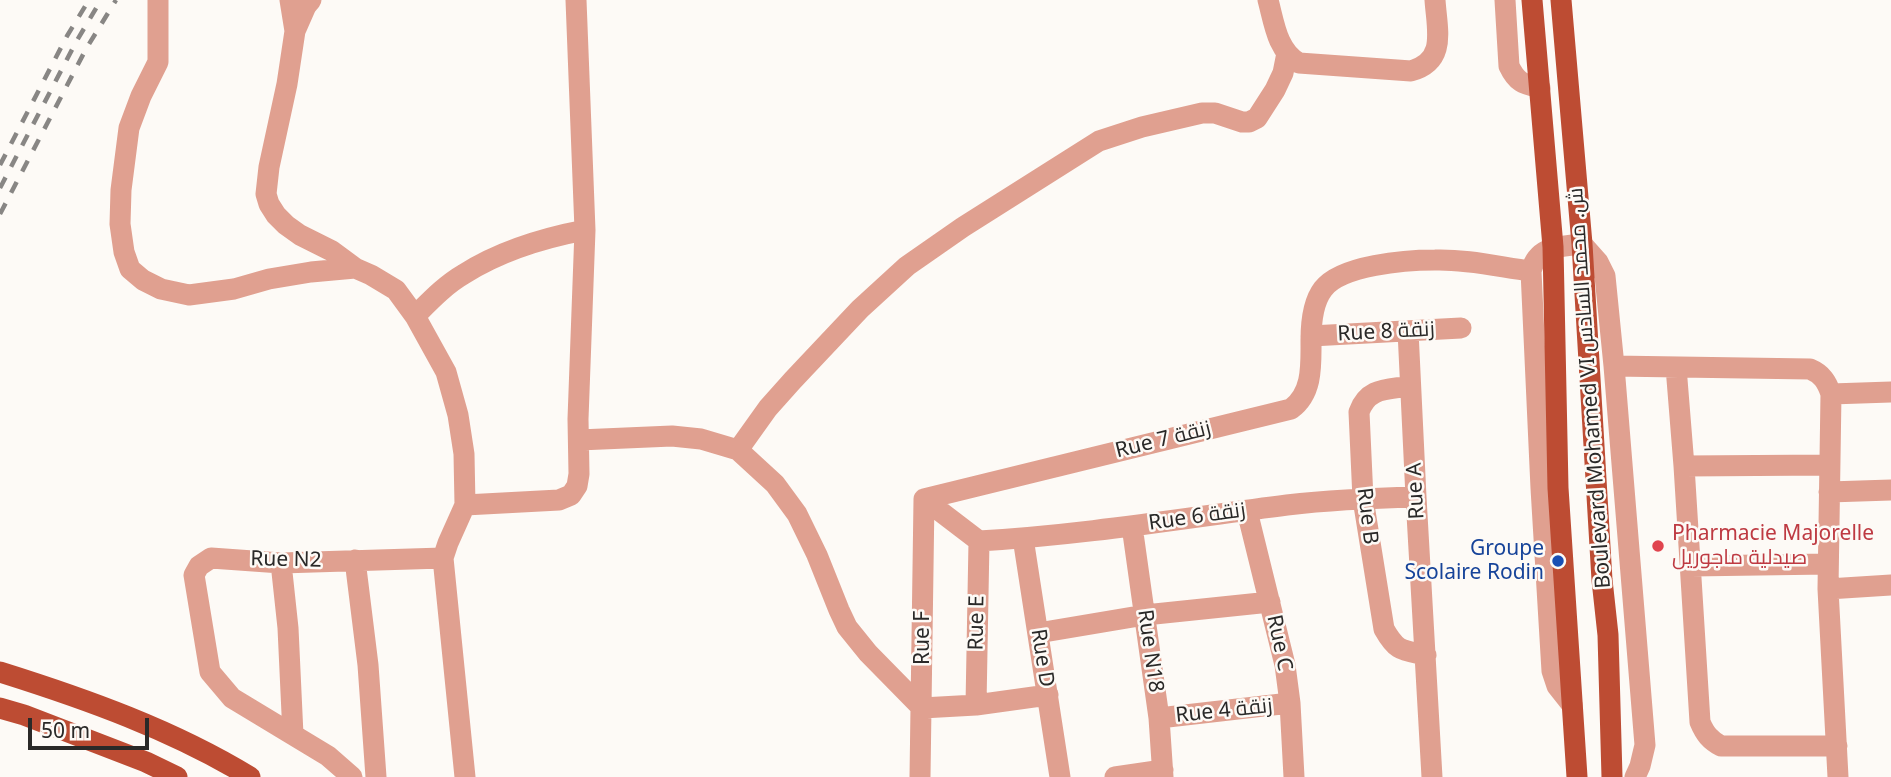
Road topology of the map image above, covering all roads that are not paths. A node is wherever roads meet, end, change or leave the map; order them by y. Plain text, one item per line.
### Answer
1 (158, 0) edge
2 (290, 0) edge
3 (311, 0) edge
4 (576, 0) edge
5 (1268, 0) edge
6 (1435, 0) edge
7 (1504, 0) edge
8 (1532, 0) edge
9 (1561, 0) edge
10 (295, 31) junction
11 (1287, 53) junction
12 (1541, 88) junction
13 (585, 230) junction
14 (1582, 244) junction
15 (1553, 247) junction
16 (355, 268) junction
17 (1531, 271) junction
18 (415, 316) junction
19 (1461, 328) dead end
20 (1408, 331) junction
21 (1311, 336) junction
22 (1614, 366) junction
23 (1676, 367) junction
24 (1410, 386) junction
25 (1891, 392) edge
26 (1830, 394) junction
27 (579, 440) junction
28 (738, 450) junction
29 (1829, 465) junction
30 (1684, 466) junction
31 (1549, 488) junction
32 (1891, 490) edge
33 (1829, 492) junction
34 (1625, 495) junction
35 (1416, 496) junction
36 (924, 499) junction
37 (1363, 499) junction
38 (1598, 501) junction
39 (465, 505) junction
40 (1247, 511) junction
41 (1132, 526) junction
42 (1023, 538) junction
43 (979, 541) junction
44 (443, 558) junction
45 (355, 560) junction
46 (281, 563) junction
47 (1828, 564) junction
48 (1691, 566) junction
49 (1891, 585) edge
50 (1828, 589) junction
51 (1270, 602) junction
52 (1145, 615) junction
53 (1038, 633) junction
54 (1608, 635) junction
55 (1636, 638) junction
56 (1426, 655) junction
57 (0, 672) edge
58 (1048, 695) junction
59 (1290, 704) junction
60 (976, 705) junction
61 (0, 708) edge
62 (922, 708) junction
63 (1158, 719) junction
64 (293, 735) junction
65 (1837, 746) junction
66 (1163, 774) edge
67 (177, 777) edge
68 (250, 777) edge
69 (352, 777) edge
70 (376, 777) edge
71 (465, 777) edge
72 (920, 777) edge
73 (1060, 777) edge
74 (1115, 777) edge
75 (1294, 777) edge
76 (1432, 777) edge
77 (1577, 777) edge
78 (1612, 777) edge
79 (1635, 777) edge
80 (1838, 777) edge

1 - 16 street
2 - 10 street
3 - 10 street
4 - 13 street
5 - 11 street
6 - 11 street
7 - 12 street
8 - 12 main road, Boulevard Mohamed VI ش. محمد السادس
9 - 14 main road, Boulevard Mohamed VI ش. محمد السادس
10 - 16 street
11 - 28 street
12 - 15 main road, Boulevard Mohamed VI ش. محمد السادس
13 - 18 street
13 - 27 street
14 - 15 street
14 - 22 street
14 - 38 main road, Boulevard Mohamed VI ش. محمد السادس
15 - 17 street
15 - 31 main road, Boulevard Mohamed VI ش. محمد السادس
16 - 18 street
17 - 21 street, Rue 7 زنقة
17 - 31 street
18 - 39 street
19 - 20 street, Rue 8 زنقة
20 - 21 street, Rue 8 زنقة
20 - 24 street, Rue A
21 - 36 street, Rue 7 زنقة
22 - 23 street
22 - 34 street
23 - 26 street
23 - 30 street
24 - 35 street, Rue A
24 - 37 street, Rue B
25 - 26 street
26 - 29 street
27 - 28 street
27 - 39 street
28 - 62 street
29 - 30 street
29 - 33 street
30 - 48 street
31 - 77 main road, Boulevard Mohamed VI ش. محمد السادس
32 - 33 street
33 - 47 street
34 - 38 street
34 - 55 street
35 - 37 street, Rue 6 زنقة
35 - 56 street, Rue A
36 - 43 street
36 - 62 street, Rue F
37 - 40 street, Rue 6 زنقة
37 - 56 street, Rue B
38 - 54 main road, Boulevard Mohamed VI ش. محمد السادس
39 - 44 street
40 - 41 street, Rue 6 زنقة
40 - 51 street, Rue C
41 - 42 street, Rue 6 زنقة
41 - 52 street, Rue N18
42 - 43 street, Rue 6 زنقة
42 - 53 street, Rue D
43 - 60 street, Rue E
44 - 45 street, Rue N2
44 - 71 street
45 - 46 street, Rue N2
45 - 70 street
46 - 64 street
46 - 64 street, Rue N2
47 - 48 street
47 - 50 street
48 - 65 street
49 - 50 street
50 - 65 street
51 - 52 street
51 - 59 street, Rue C
52 - 53 street
52 - 63 street, Rue N18
53 - 58 street, Rue D
54 - 55 street
54 - 78 main road, Boulevard Mohamed VI ش. محمد السادس
55 - 79 street
56 - 76 street, Rue A
57 - 68 main road
58 - 60 street
58 - 73 street, Rue D
59 - 63 street, Rue 4 زنقة
59 - 75 street, Rue C
60 - 62 street
61 - 67 main road
62 - 72 street, Rue F
63 - 66 street, Rue N18
64 - 69 street, Rue N2
65 - 80 street
66 - 74 street

